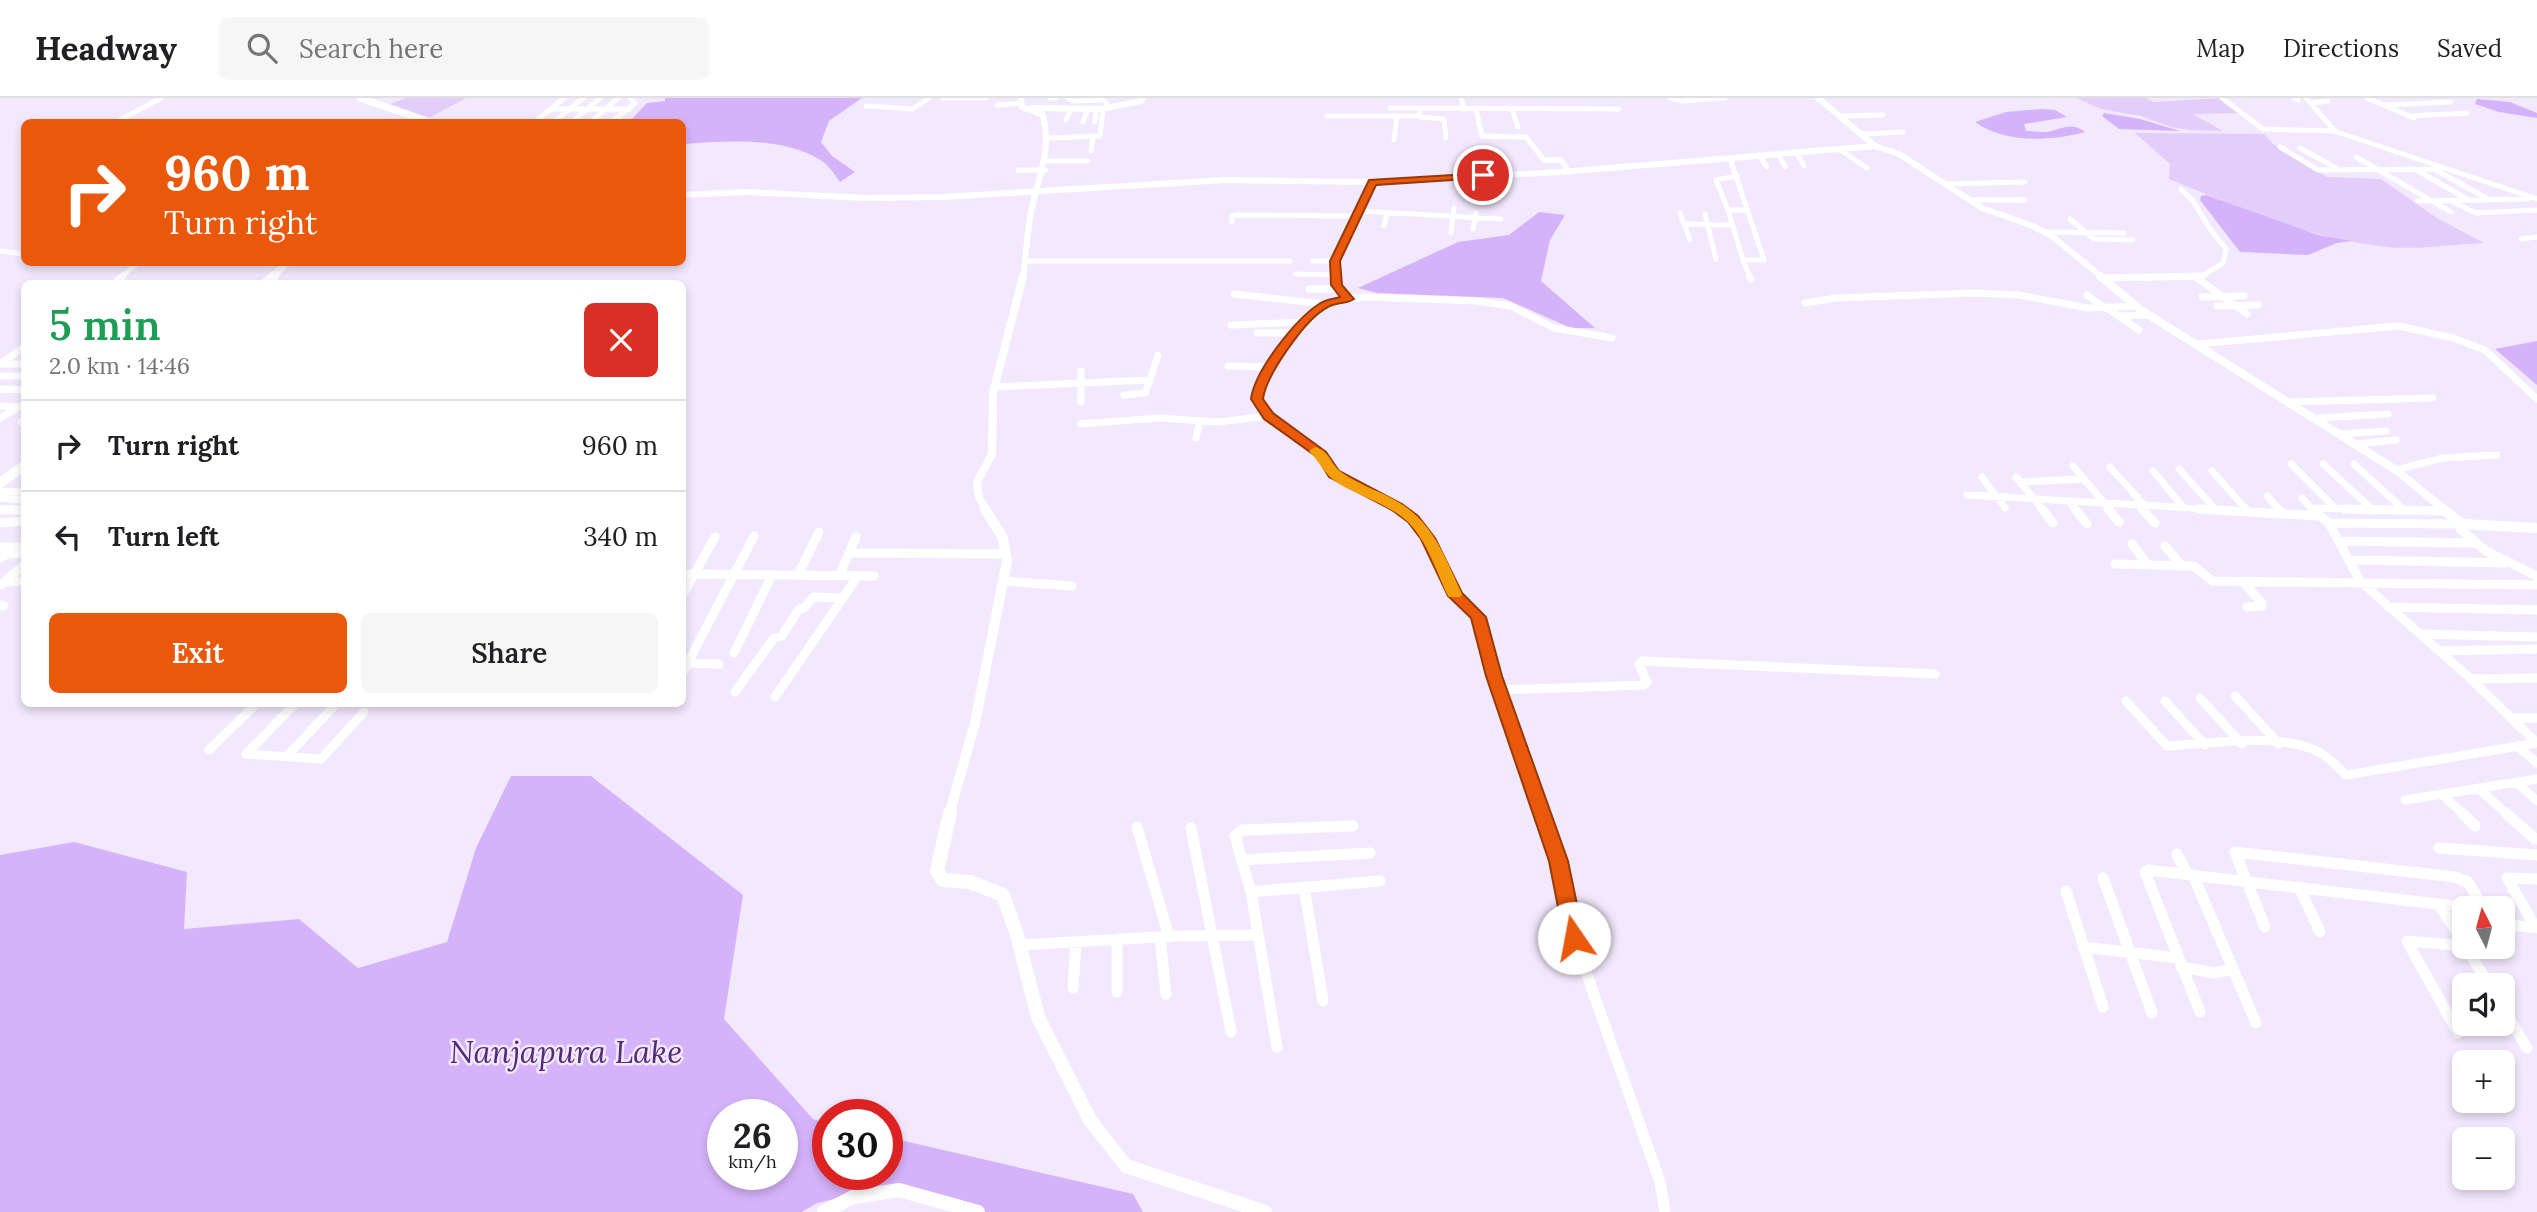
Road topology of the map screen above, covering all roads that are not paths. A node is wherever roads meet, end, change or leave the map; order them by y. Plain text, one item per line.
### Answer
1 (161, 98) edge
2 (360, 98) edge
3 (564, 98) edge
4 (583, 98) edge
5 (600, 98) edge
6 (618, 98) edge
7 (630, 98) edge
8 (929, 98) edge
9 (943, 98) edge
10 (986, 98) edge
11 (1068, 98) edge
12 (1143, 98) edge
13 (1414, 98) edge
14 (1490, 98) edge
15 (1522, 98) edge
16 (1670, 98) edge
17 (1725, 98) edge
18 (1818, 98) edge
19 (2224, 98) edge
20 (2306, 98) edge
21 (2367, 98) edge
22 (2393, 98) edge
23 (2416, 98) edge
24 (974, 99) edge
25 (959, 100) edge
26 (1445, 101) edge
27 (2328, 101) dead end
28 (2451, 102) dead end
29 (1022, 103) edge
30 (2311, 103) junction
31 (2428, 103) junction
32 (1437, 104) dead end
33 (1462, 104) edge
34 (2407, 104) junction
35 (997, 105) dead end
36 (2384, 105) junction
37 (866, 106) dead end
38 (1492, 107) dead end
39 (1103, 108) junction
40 (1390, 108) dead end
41 (1415, 108) junction
42 (1423, 108) junction
43 (551, 109) junction
44 (569, 109) junction
45 (587, 109) junction
46 (606, 109) junction
47 (629, 109) junction
48 (1071, 109) junction
49 (1088, 109) junction
50 (1476, 109) junction
51 (1512, 109) junction
52 (1619, 109) dead end
53 (1526, 110) junction
54 (2467, 113) dead end
55 (1883, 115) dead end
56 (1327, 116) dead end
57 (1397, 116) junction
58 (1840, 116) junction
59 (2409, 116) junction
60 (1418, 117) junction
61 (122, 119) edge
62 (421, 119) edge
63 (539, 119) edge
64 (557, 119) edge
65 (575, 119) edge
66 (594, 119) edge
67 (616, 119) edge
68 (1066, 120) dead end
69 (2420, 120) dead end
70 (1083, 122) dead end
71 (1095, 122) dead end
72 (1518, 127) dead end
73 (2335, 131) junction
74 (1903, 132) dead end
75 (1862, 134) junction
76 (1093, 137) junction
77 (1048, 138) junction
78 (1446, 138) dead end
79 (1394, 140) dead end
80 (1875, 146) junction
81 (2280, 147) dead end
82 (2300, 148) dead end
83 (1839, 149) junction
84 (1091, 151) dead end
85 (1796, 152) junction
86 (1778, 154) junction
87 (1759, 155) junction
88 (1730, 158) junction
89 (2356, 158) dead end
90 (1088, 161) dead end
91 (1046, 162) junction
92 (2346, 163) dead end
93 (1804, 166) dead end
94 (1767, 167) dead end
95 (1784, 167) dead end
96 (1867, 168) dead end
97 (2434, 169) junction
98 (2448, 169) junction
99 (1018, 170) dead end
100 (1046, 170) junction
101 (2339, 170) junction
102 (2357, 170) junction
103 (2378, 170) junction
104 (2417, 170) junction
105 (1569, 172) junction
106 (1737, 176) junction
107 (2379, 177) dead end
108 (1372, 182) junction
109 (1985, 183) junction
110 (2003, 183) junction
111 (1944, 184) junction
112 (1967, 184) junction
113 (2024, 184) dead end
114 (2180, 189) dead end
115 (1995, 191) dead end
116 (2013, 191) dead end
117 (1038, 192) junction
118 (1977, 192) dead end
119 (686, 195) edge
120 (1969, 200) junction
121 (2430, 200) junction
122 (2449, 200) junction
123 (2468, 200) junction
124 (2490, 200) junction
125 (2025, 201) dead end
126 (2417, 201) dead end
127 (2535, 203) edge
128 (1454, 208) dead end
129 (1728, 210) junction
130 (1748, 210) junction
131 (2508, 210) dead end
132 (2451, 212) dead end
133 (1359, 213) junction
134 (1387, 213) junction
135 (1680, 213) dead end
136 (1705, 214) dead end
137 (1475, 215) junction
138 (1453, 216) junction
139 (1501, 219) dead end
140 (2070, 219) dead end
141 (1232, 222) dead end
142 (1684, 223) junction
143 (1707, 225) junction
144 (1732, 225) junction
145 (1384, 226) dead end
146 (1474, 229) dead end
147 (2043, 232) junction
148 (1451, 233) dead end
149 (2085, 233) junction
150 (2124, 233) dead end
151 (2537, 237) edge
152 (2521, 239) dead end
153 (1690, 240) dead end
154 (2133, 240) dead end
155 (0, 251) edge
156 (21, 254) edge
157 (1716, 258) dead end
158 (1743, 260) junction
159 (1025, 261) junction
160 (1290, 261) dead end
161 (1313, 261) dead end
162 (1335, 261) junction
163 (135, 266) edge
164 (284, 266) edge
165 (1336, 275) junction
166 (1295, 276) dead end
167 (1308, 276) junction
168 (2194, 276) junction
169 (2105, 278) junction
170 (1751, 279) dead end
171 (118, 280) edge
172 (269, 280) edge
173 (1338, 289) junction
174 (1234, 294) dead end
175 (2087, 295) dead end
176 (2244, 296) dead end
177 (2202, 297) dead end
178 (2223, 297) junction
179 (1348, 299) junction
180 (1805, 303) dead end
181 (1324, 304) junction
182 (2258, 305) dead end
183 (2136, 306) junction
184 (2217, 306) dead end
185 (2235, 306) junction
186 (2106, 308) junction
187 (2247, 314) dead end
188 (2149, 315) junction
189 (2119, 316) junction
190 (1305, 322) junction
191 (1231, 325) dead end
192 (2139, 330) dead end
193 (1257, 332) dead end
194 (1296, 333) junction
195 (1612, 338) dead end
196 (2197, 344) junction
197 (21, 348) edge
198 (15, 353) junction
199 (21, 353) edge
200 (1158, 355) dead end
201 (0, 364) edge
202 (21, 364) edge
203 (1228, 366) dead end
204 (1272, 367) junction
205 (1081, 371) dead end
206 (1051, 375) dead end
207 (0, 376) edge
208 (21, 376) edge
209 (1150, 380) junction
210 (1081, 383) junction
211 (1051, 384) junction
212 (994, 387) junction
213 (0, 389) edge
214 (12, 390) junction
215 (21, 390) edge
216 (1124, 395) dead end
217 (0, 397) edge
218 (2433, 398) dead end
219 (2537, 399) edge
220 (1081, 402) dead end
221 (2291, 402) junction
222 (0, 406) edge
223 (21, 407) edge
224 (2388, 414) dead end
225 (1269, 416) junction
226 (0, 418) edge
227 (2317, 418) junction
228 (1200, 421) junction
229 (1080, 424) dead end
230 (2386, 431) dead end
231 (2342, 435) junction
232 (1196, 438) dead end
233 (2396, 440) dead end
234 (2356, 443) junction
235 (2497, 454) dead end
236 (2291, 464) dead end
237 (2323, 464) dead end
238 (2354, 464) dead end
239 (2073, 466) dead end
240 (2110, 467) dead end
241 (21, 468) edge
242 (2179, 469) dead end
243 (2396, 470) junction
244 (2153, 471) dead end
245 (2212, 471) dead end
246 (1982, 477) dead end
247 (2084, 479) junction
248 (0, 483) edge
249 (0, 491) edge
250 (21, 492) edge
251 (1967, 495) dead end
252 (2266, 496) dead end
253 (1997, 497) junction
254 (0, 498) edge
255 (2302, 498) dead end
256 (2035, 499) junction
257 (21, 500) edge
258 (2068, 501) junction
259 (2105, 503) junction
260 (2142, 505) junction
261 (2005, 508) dead end
262 (2184, 508) junction
263 (2311, 508) junction
264 (2336, 509) junction
265 (2372, 509) junction
266 (0, 510) edge
267 (21, 510) edge
268 (2216, 510) junction
269 (2404, 510) junction
270 (2444, 511) junction
271 (2248, 512) junction
272 (2283, 514) junction
273 (2321, 516) junction
274 (21, 521) edge
275 (2119, 522) dead end
276 (0, 523) edge
277 (2053, 523) dead end
278 (2155, 523) dead end
279 (2329, 523) junction
280 (2087, 524) dead end
281 (2462, 524) junction
282 (2533, 528) edge
283 (819, 531) dead end
284 (2537, 534) edge
285 (754, 536) dead end
286 (715, 537) dead end
287 (856, 537) dead end
288 (2339, 541) junction
289 (2476, 543) junction
290 (2132, 544) dead end
291 (2165, 546) dead end
292 (0, 547) edge
293 (21, 548) edge
294 (21, 549) edge
295 (849, 553) junction
296 (1006, 554) junction
297 (0, 558) edge
298 (2349, 560) junction
299 (2505, 563) junction
300 (2115, 564) dead end
301 (2148, 565) junction
302 (2182, 566) junction
303 (21, 568) edge
304 (686, 574) edge
305 (695, 574) junction
306 (734, 575) junction
307 (772, 575) junction
308 (798, 575) junction
309 (839, 576) junction
310 (858, 576) junction
311 (874, 576) dead end
312 (2537, 576) edge
313 (21, 581) edge
314 (1003, 581) junction
315 (2360, 581) junction
316 (2244, 582) junction
317 (3, 583) edge
318 (2537, 584) edge
319 (1072, 586) dead end
320 (686, 589) edge
321 (843, 598) junction
322 (2248, 607) dead end
323 (2388, 607) junction
324 (2537, 610) edge
325 (2420, 634) junction
326 (2537, 637) edge
327 (2537, 649) edge
328 (2440, 651) junction
329 (734, 653) dead end
330 (686, 661) edge
331 (686, 663) edge
332 (719, 664) dead end
333 (1935, 674) dead end
334 (2471, 678) junction
335 (2537, 678) edge
336 (1499, 690) junction
337 (735, 692) dead end
338 (2235, 696) dead end
339 (775, 697) dead end
340 (2200, 698) dead end
341 (2126, 701) dead end
342 (2165, 701) dead end
343 (253, 707) edge
344 (292, 707) edge
345 (333, 707) edge
346 (364, 712) dead end
347 (2512, 718) junction
348 (2537, 718) edge
349 (2537, 743) edge
350 (2242, 744) junction
351 (2279, 744) junction
352 (2205, 745) junction
353 (2517, 746) junction
354 (209, 750) dead end
355 (286, 757) junction
356 (2537, 763) edge
357 (2537, 779) edge
358 (2516, 782) junction
359 (2478, 788) junction
360 (2442, 794) junction
361 (2405, 800) dead end
362 (2537, 801) edge
363 (1353, 826) dead end
364 (2475, 826) dead end
365 (1136, 827) dead end
366 (1191, 828) dead end
367 (2535, 839) dead end
368 (2439, 848) dead end
369 (1370, 853) dead end
370 (2178, 854) dead end
371 (2537, 855) edge
372 (1242, 860) junction
373 (2190, 874) junction
374 (2103, 878) dead end
375 (2245, 879) junction
376 (2537, 879) edge
377 (1380, 881) dead end
378 (1304, 887) junction
379 (2298, 887) junction
380 (2066, 891) dead end
381 (1251, 892) junction
382 (2476, 896) edge
383 (2438, 904) junction
384 (2452, 905) edge
385 (2449, 918) junction
386 (2452, 918) edge
387 (2452, 923) edge
388 (2515, 925) edge
389 (2265, 926) dead end
390 (2537, 928) edge
391 (2320, 932) dead end
392 (1258, 935) junction
393 (1213, 936) junction
394 (1165, 937) junction
395 (1117, 939) junction
396 (1076, 942) junction
397 (2452, 944) edge
398 (1020, 945) junction
399 (2083, 947) junction
400 (2130, 952) junction
401 (2179, 963) junction
402 (2234, 970) junction
403 (1073, 988) dead end
404 (1117, 992) dead end
405 (1166, 995) dead end
406 (1322, 1001) dead end
407 (2103, 1007) dead end
408 (2200, 1012) dead end
409 (2152, 1013) dead end
410 (2452, 1022) edge
411 (2256, 1023) dead end
412 (2515, 1028) edge
413 (1231, 1032) dead end
414 (1277, 1047) dead end
415 (2527, 1048) dead end
416 (824, 1212) edge
417 (978, 1212) edge
418 (1265, 1212) edge
419 (1665, 1212) edge

1 - 61 street
2 - 62 main road
3 - 43 street
4 - 44 street
5 - 45 street
6 - 46 street
7 - 47 street
8 - 37 street
9 - 25 street
10 - 24 street
11 - 39 street
12 - 39 street
13 - 41 street
14 - 38 street
15 - 53 street
16 - 17 street
18 - 58 street
19 - 73 street
20 - 30 street
21 - 36 street
22 - 34 street
23 - 31 street
24 - 25 street
26 - 32 street
26 - 33 street
27 - 30 street
28 - 31 street
29 - 35 street
29 - 48 street
29 - 77 street
30 - 73 street
31 - 34 street
33 - 42 street
33 - 50 street
34 - 36 street
36 - 59 street
39 - 49 street
39 - 71 street
39 - 76 street
40 - 41 street
41 - 42 street
42 - 60 street
43 - 44 street
43 - 63 street
44 - 45 street
44 - 64 street
45 - 46 street
45 - 65 street
46 - 47 street
46 - 66 street
47 - 67 street
48 - 49 street
48 - 68 street
49 - 70 street
50 - 51 street
50 - 105 street
51 - 53 street
51 - 72 street
52 - 53 street
54 - 59 street
55 - 58 street
56 - 57 street
57 - 60 street
57 - 79 street
58 - 75 street
59 - 69 street
60 - 78 street
73 - 98 street
74 - 75 street
75 - 80 street
76 - 77 street
76 - 84 street
77 - 91 street
80 - 83 street
80 - 111 street
81 - 101 street
82 - 101 street
83 - 85 street
83 - 96 street
85 - 86 street
85 - 93 street
86 - 87 street
86 - 95 street
87 - 88 street
87 - 94 street
88 - 105 street
88 - 106 street
89 - 103 street
90 - 91 street
91 - 100 street
92 - 102 street
97 - 98 street
97 - 104 street
97 - 124 street
98 - 127 street
99 - 100 street
100 - 117 street
101 - 102 street
102 - 103 street
102 - 107 street
103 - 104 street
103 - 121 street
104 - 123 street
105 - 108 street
106 - 129 street
106 - 130 street
108 - 117 street
108 - 133 street
109 - 110 street
109 - 112 street
109 - 115 street
110 - 113 street
110 - 116 street
111 - 112 street
111 - 120 street
112 - 118 street
114 - 168 street
117 - 119 street
117 - 159 street
120 - 125 street
120 - 147 street
121 - 122 street
121 - 126 street
121 - 132 street
122 - 123 street
122 - 127 street
123 - 124 street
124 - 127 street
124 - 131 street
128 - 138 street
129 - 130 street
129 - 144 street
130 - 158 street
133 - 134 street
133 - 141 street
133 - 162 street
134 - 138 street
134 - 145 street
135 - 142 street
136 - 143 street
137 - 138 street
137 - 139 street
137 - 146 street
138 - 148 street
140 - 149 street
142 - 143 street
142 - 153 street
143 - 144 street
143 - 157 street
144 - 158 street
147 - 149 street
147 - 169 street
149 - 150 street
149 - 154 street
151 - 152 street
155 - 156 street
158 - 170 street
159 - 160 street
159 - 212 street
161 - 162 street
162 - 165 street
163 - 171 street
164 - 172 main road
165 - 167 street
165 - 173 street
166 - 167 street
167 - 173 street
168 - 169 street
168 - 178 street
169 - 183 street
173 - 179 street
174 - 181 street
175 - 186 street
176 - 178 street
177 - 178 street
178 - 185 street
179 - 181 street
179 - 195 street
180 - 186 street
181 - 190 street
182 - 185 street
183 - 186 street
183 - 188 street
184 - 185 street
185 - 187 street
186 - 189 street
188 - 189 street
188 - 196 street
189 - 192 street
190 - 191 street
190 - 194 street
193 - 194 street
194 - 204 street
196 - 219 street
196 - 221 street
197 - 198 street
198 - 199 street
198 - 201 street
200 - 209 street
201 - 202 street
203 - 204 street
204 - 225 street
205 - 210 street
206 - 211 street
207 - 208 street
209 - 210 street
209 - 216 street
210 - 211 street
210 - 220 street
211 - 212 street
212 - 296 street
213 - 214 street
214 - 215 street
214 - 217 street
218 - 221 street
221 - 227 street
222 - 223 street
223 - 226 street
224 - 227 street
225 - 228 street
225 - 336 street
227 - 231 street
228 - 229 street
228 - 232 street
230 - 231 street
231 - 234 street
233 - 234 street
234 - 243 street
235 - 243 street
236 - 264 street
237 - 265 street
238 - 269 street
239 - 247 street
240 - 260 street
241 - 248 main road
242 - 268 street
243 - 270 street
244 - 262 street
245 - 271 street
246 - 253 street
247 - 256 street
247 - 259 street
249 - 250 street
251 - 253 street
252 - 272 street
253 - 256 street
253 - 261 street
254 - 257 street
255 - 263 street
256 - 258 street
256 - 277 street
258 - 259 street
258 - 280 street
259 - 260 street
259 - 275 street
260 - 262 street
260 - 278 street
262 - 268 street
263 - 264 street
263 - 273 street
264 - 265 street
265 - 269 street
266 - 267 street
268 - 271 street
269 - 270 street
270 - 281 street
271 - 272 street
272 - 273 street
273 - 279 street
274 - 276 street
279 - 281 street
279 - 288 street
281 - 282 street
281 - 289 street
282 - 284 street
283 - 308 street
285 - 306 street
286 - 305 street
287 - 295 street
288 - 289 street
288 - 298 street
289 - 299 street
290 - 301 street
291 - 302 street
292 - 293 street
294 - 297 street
295 - 296 street
295 - 309 street
296 - 314 street
298 - 299 street
298 - 315 street
299 - 312 street
300 - 301 street
301 - 302 street
302 - 316 street
303 - 317 street
304 - 305 street
305 - 306 street
305 - 320 street
306 - 307 street
306 - 330 street
307 - 308 street
307 - 329 street
308 - 309 street
309 - 310 street
310 - 311 street
310 - 321 street
313 - 317 street
314 - 319 street
314 - 398 street
315 - 316 street
315 - 318 street
315 - 323 street
316 - 322 street
321 - 337 street
321 - 339 street
323 - 324 street
323 - 325 street
325 - 326 street
325 - 328 street
327 - 328 street
328 - 334 street
331 - 332 street
333 - 336 street
334 - 335 street
334 - 347 street
336 - 419 street
338 - 351 street
340 - 350 street
341 - 352 street
342 - 352 street
343 - 354 street
344 - 355 street
345 - 355 street
346 - 355 street
347 - 348 street
347 - 349 street
349 - 353 street
350 - 351 street
350 - 352 street
351 - 353 street
353 - 356 street
357 - 358 street
358 - 359 street
358 - 362 street
359 - 360 street
359 - 367 street
360 - 361 street
360 - 364 street
363 - 372 street
365 - 394 street
366 - 393 street
368 - 371 street
369 - 372 street
370 - 373 street
372 - 381 street
373 - 375 street
373 - 401 street
373 - 402 street
374 - 400 street
375 - 379 street
375 - 382 street
375 - 389 street
376 - 390 street
377 - 378 street
378 - 381 street
378 - 406 street
379 - 383 street
379 - 391 street
380 - 399 street
381 - 392 street
383 - 384 street
383 - 385 street
385 - 386 street
385 - 387 street
388 - 390 street
392 - 393 street
392 - 414 street
393 - 394 street
393 - 413 street
394 - 395 street
394 - 405 street
395 - 396 street
395 - 404 street
396 - 398 street
396 - 403 street
397 - 410 street
398 - 418 street
399 - 400 street
399 - 407 street
400 - 401 street
400 - 409 street
401 - 402 street
401 - 408 street
402 - 411 street
412 - 415 street
416 - 417 street

